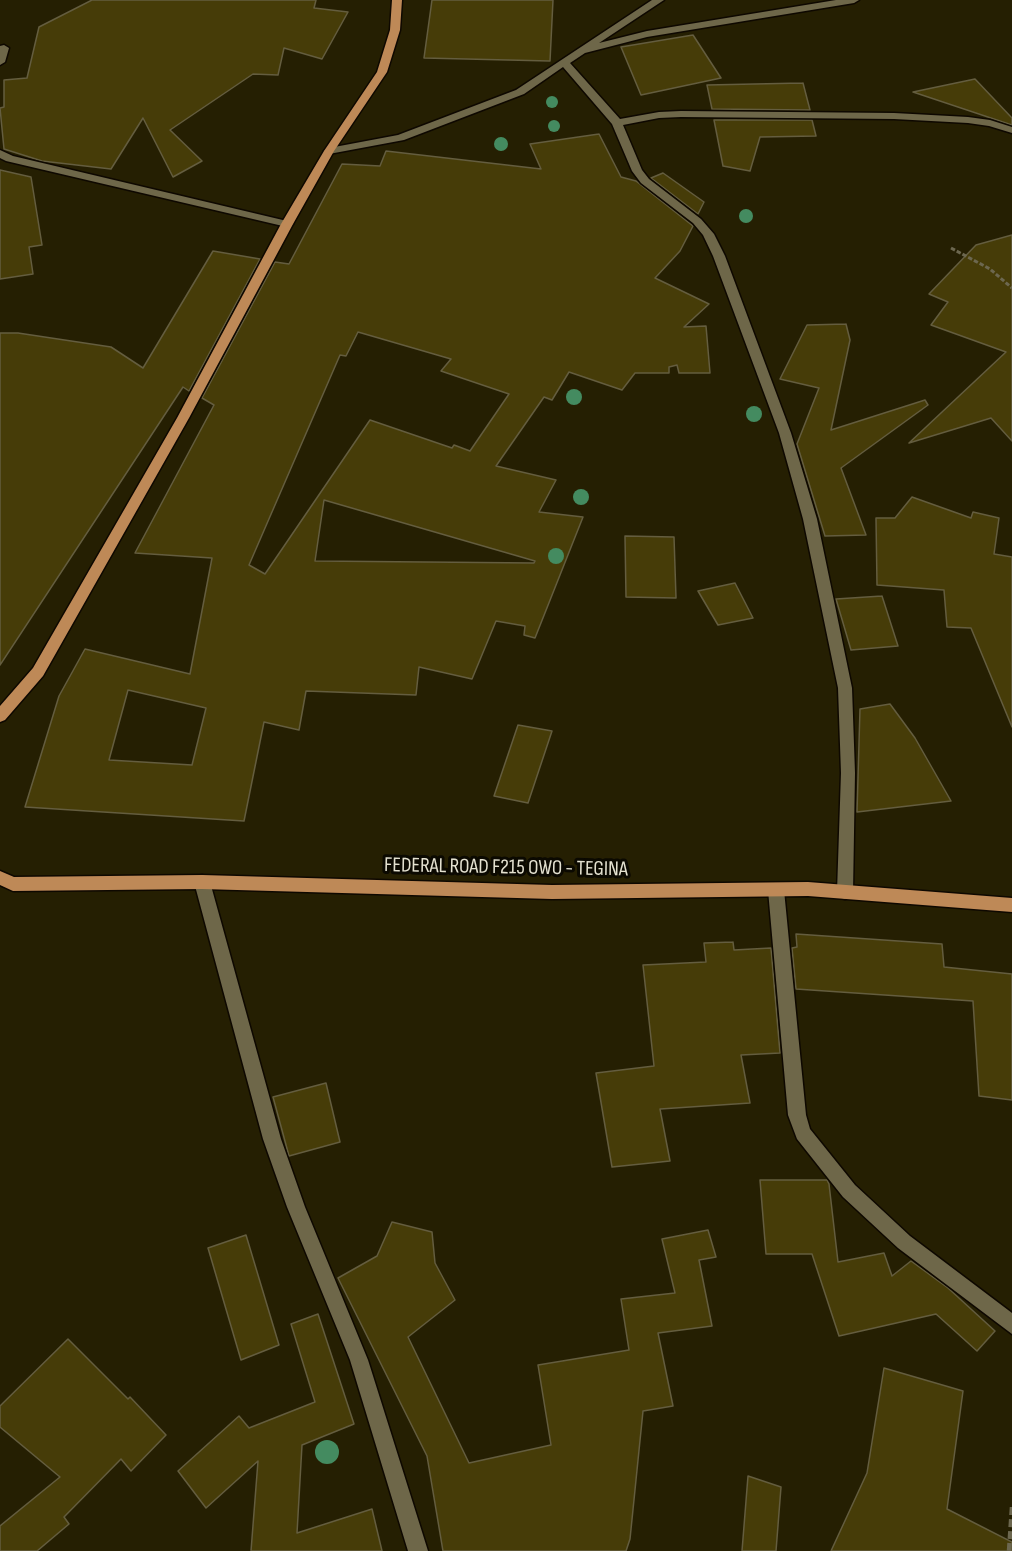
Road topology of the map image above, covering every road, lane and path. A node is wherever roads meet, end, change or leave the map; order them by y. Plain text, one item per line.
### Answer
1 (398, 0) edge
2 (659, 0) edge
3 (854, 0) edge
4 (4, 48) dead end
5 (581, 51) junction
6 (0, 62) edge
7 (564, 62) junction
8 (617, 123) junction
9 (1012, 130) edge
10 (329, 152) junction
11 (0, 153) edge
12 (287, 224) junction
13 (951, 248) dead end
14 (1012, 288) edge
15 (0, 716) edge
16 (202, 882) junction
17 (4, 884) edge
18 (776, 890) junction
19 (845, 892) junction
20 (1012, 905) edge
21 (1012, 1325) edge
22 (1012, 1507) edge
23 (418, 1551) edge
24 (1009, 1551) edge

1 - 10 main road
2 - 5 street
3 - 5 street
4 - 6 street
5 - 7 street
7 - 8 street
7 - 10 street
8 - 9 street
8 - 19 street
10 - 12 main road
11 - 12 street
12 - 15 main road
13 - 14 path
16 - 17 main road, FEDERAL ROAD F215 OWO - TEGINA
16 - 18 main road, FEDERAL ROAD F215 OWO - TEGINA
16 - 23 street
18 - 19 main road, FEDERAL ROAD F215 OWO - TEGINA
18 - 21 street
19 - 20 main road, FEDERAL ROAD F215 OWO - TEGINA
22 - 24 path

